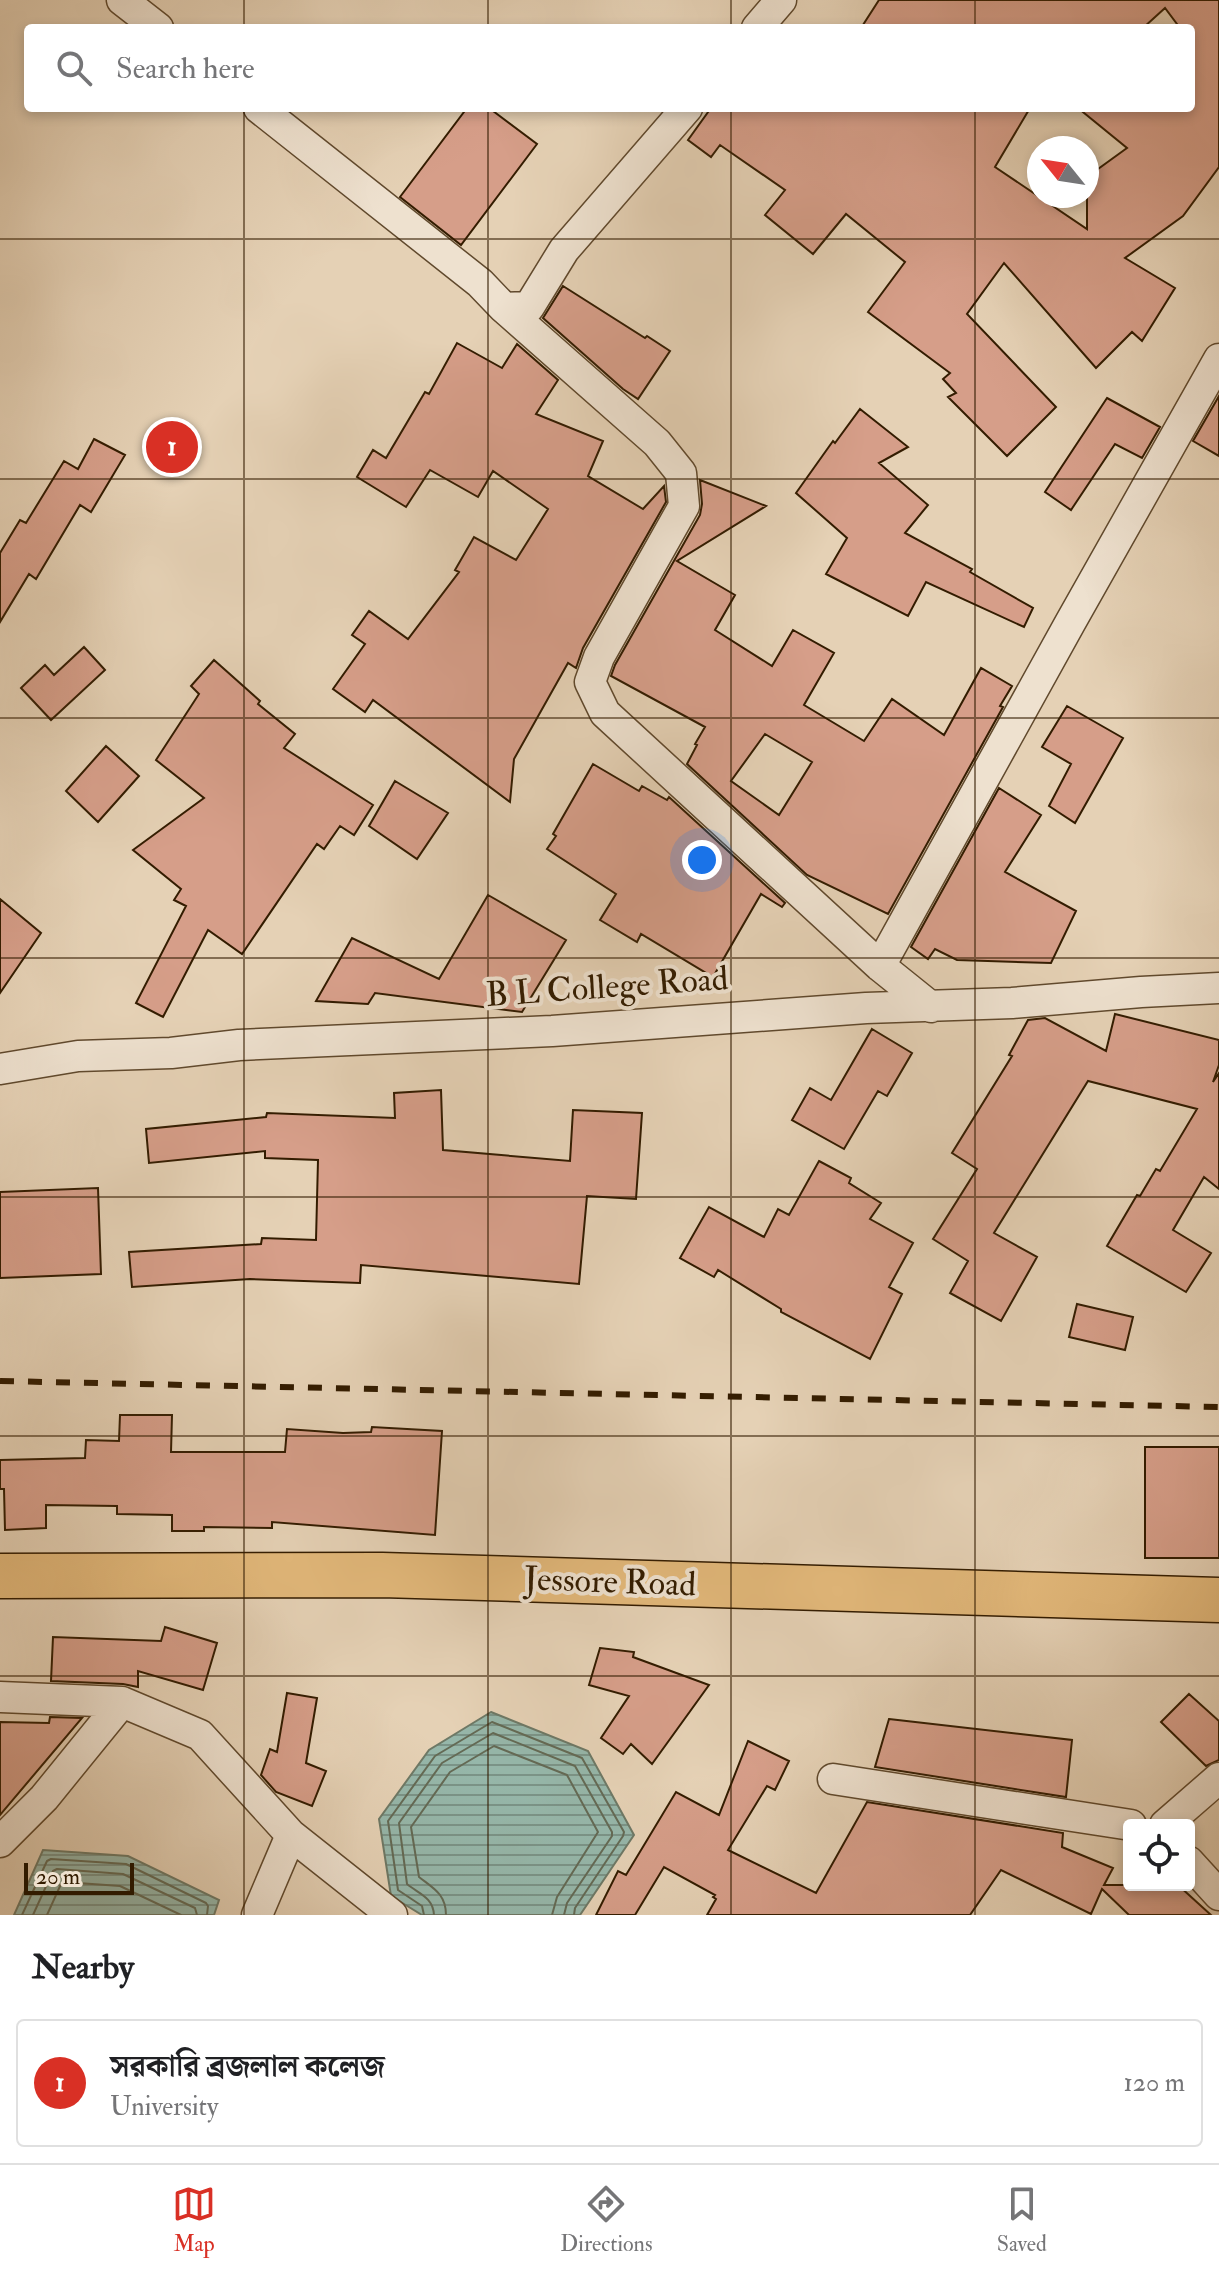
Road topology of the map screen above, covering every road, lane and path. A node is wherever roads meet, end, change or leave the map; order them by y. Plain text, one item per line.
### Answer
1 (122, 0) edge
2 (781, 0) edge
3 (153, 24) edge
4 (760, 24) edge
5 (264, 112) edge
6 (684, 112) edge
7 (504, 308) junction
8 (1219, 359) edge
9 (880, 966) junction
10 (1219, 988) edge
11 (931, 1007) junction
12 (0, 1069) edge
13 (0, 1576) edge
14 (1219, 1600) edge
15 (0, 1697) edge
16 (122, 1702) junction
17 (1219, 1778) edge
18 (833, 1779) dead end
19 (1172, 1819) edge
20 (1123, 1824) edge
21 (291, 1835) junction
22 (0, 1842) edge
23 (1195, 1869) edge
24 (1219, 1895) edge
25 (257, 1915) edge
26 (392, 1915) edge

1 - 3 street
2 - 4 street
5 - 7 street
6 - 7 street
7 - 9 street
8 - 9 street
9 - 11 street
10 - 11 street, B L College Road
11 - 12 street, B L College Road
13 - 14 highway, Jessore Road
15 - 16 street
16 - 21 street
16 - 22 street
17 - 19 street
18 - 20 street
21 - 25 street
21 - 26 street
23 - 24 street

